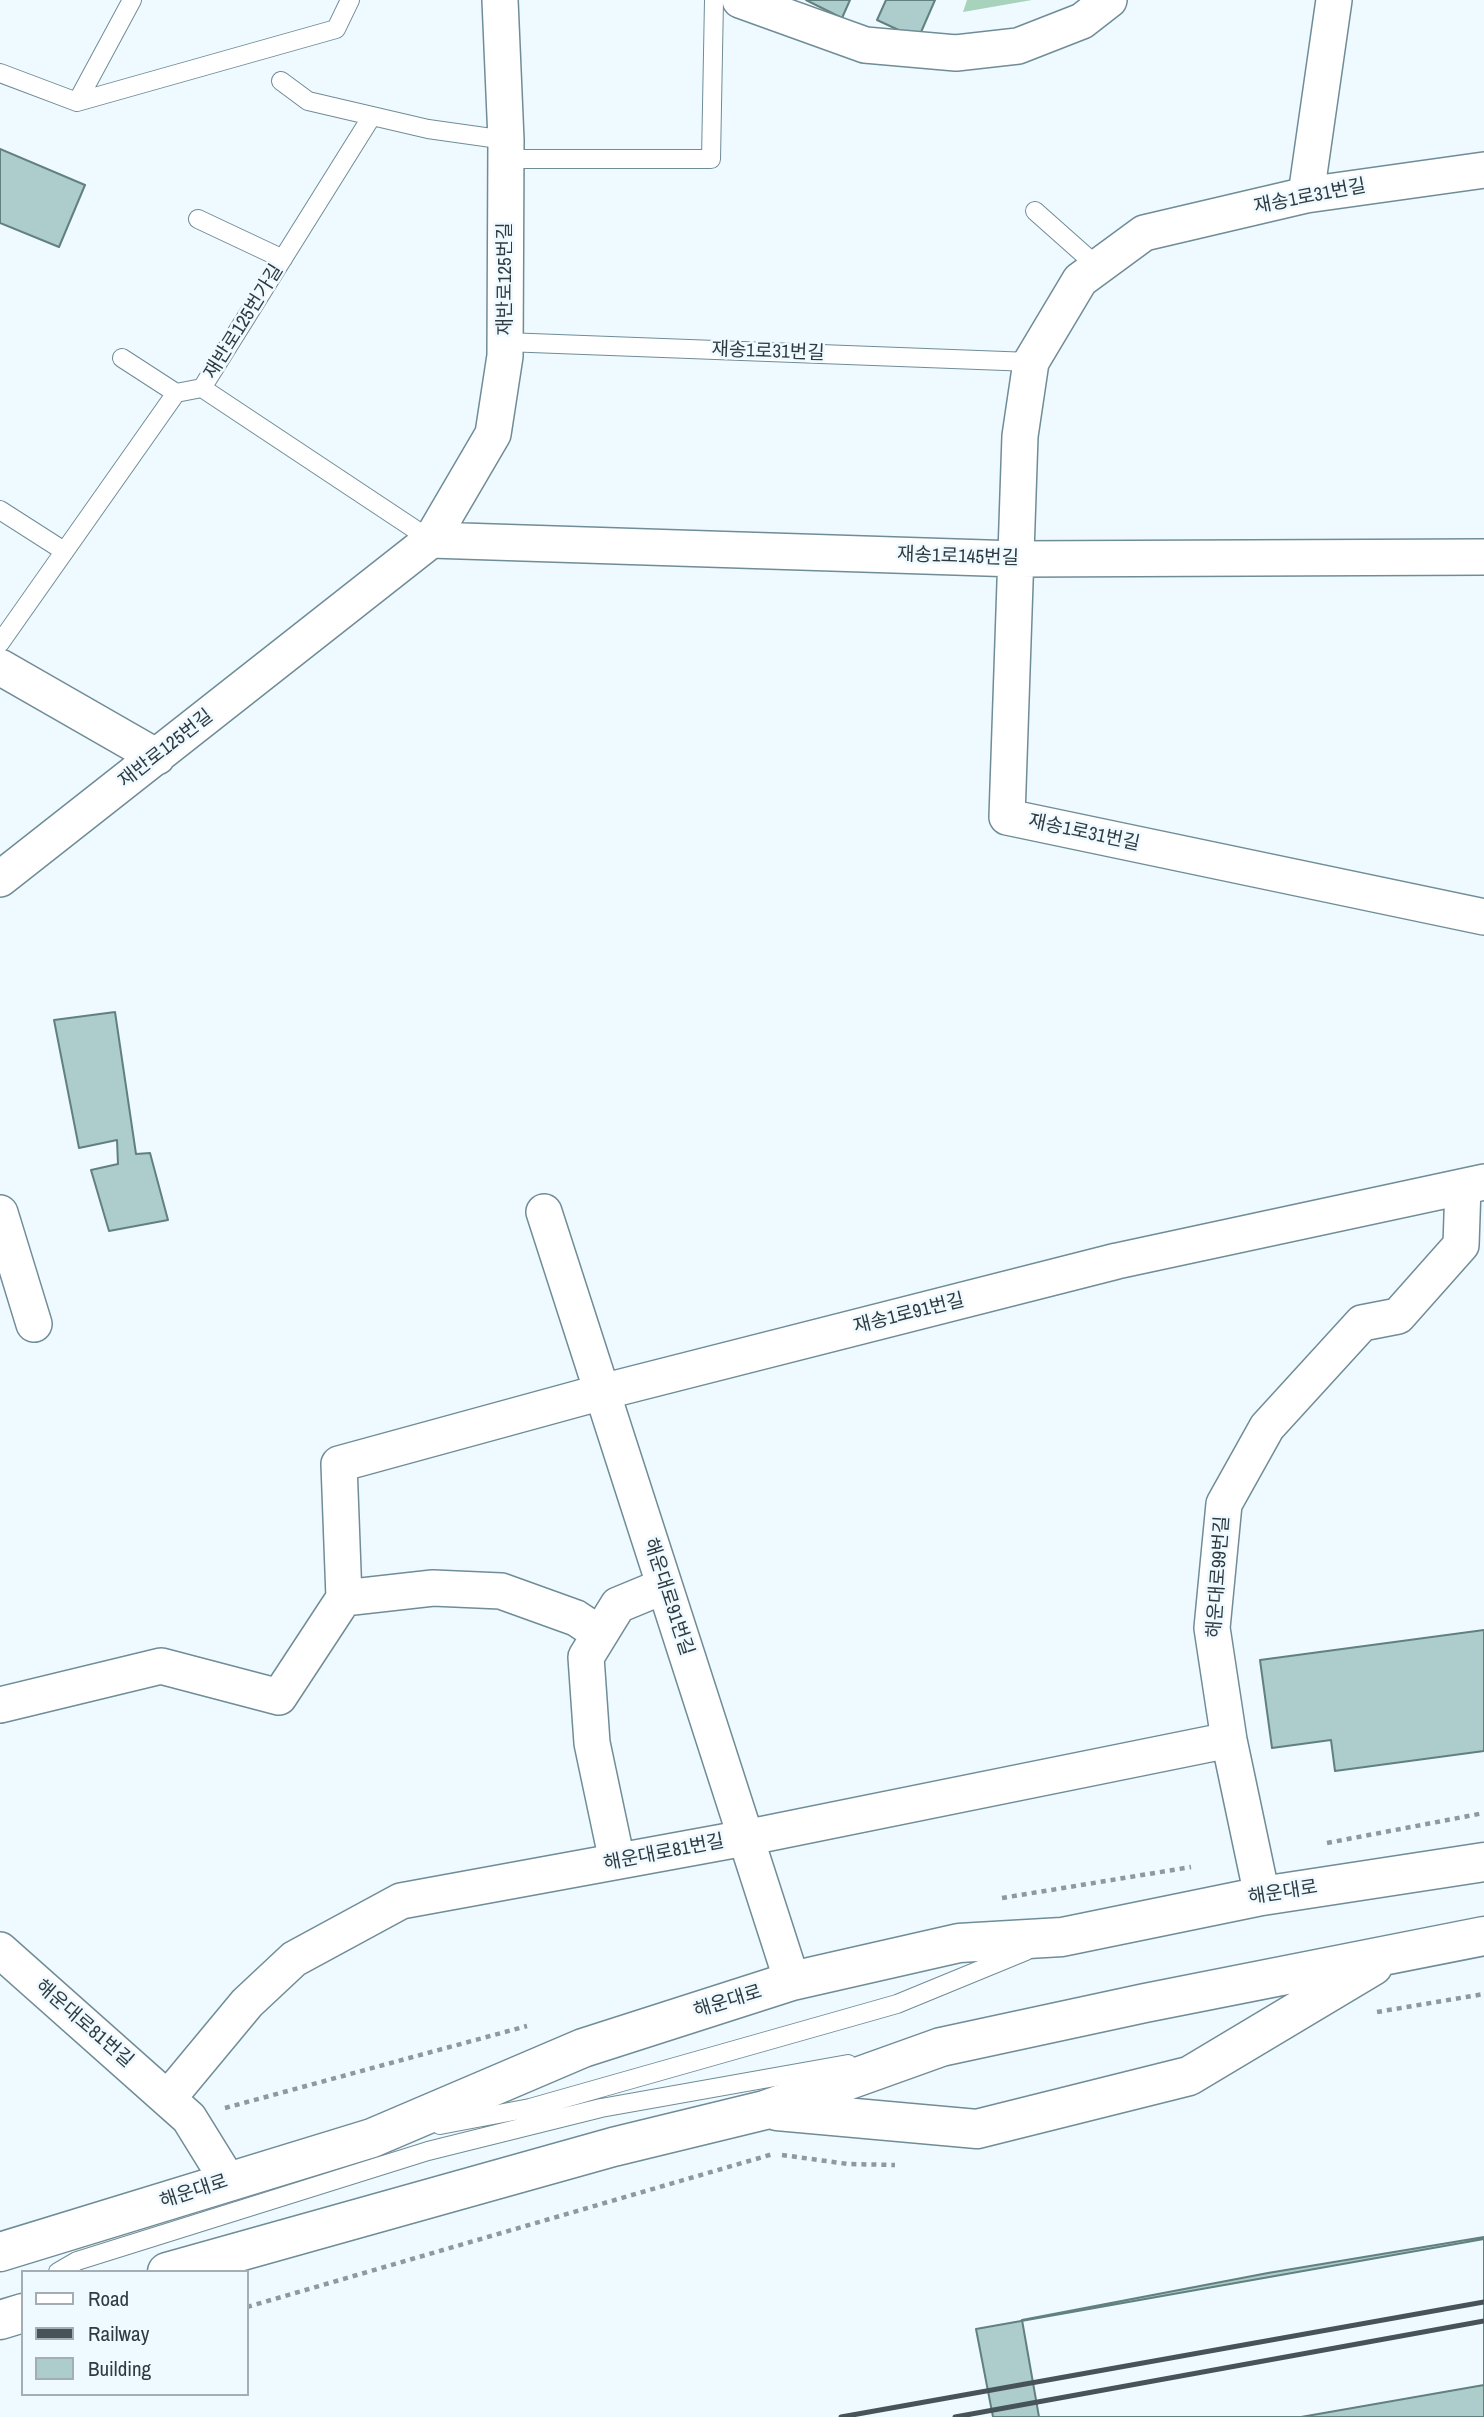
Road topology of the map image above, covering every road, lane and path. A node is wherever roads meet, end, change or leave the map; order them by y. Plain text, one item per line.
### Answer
1 (132, 0) edge
2 (350, 0) edge
3 (500, 0) edge
4 (714, 0) edge
5 (740, 0) edge
6 (1109, 0) edge
7 (1334, 0) edge
8 (0, 73) edge
9 (281, 81) dead end
10 (77, 102) junction
11 (372, 116) junction
12 (506, 149) junction
13 (1484, 170) edge
14 (1306, 194) junction
15 (1035, 211) dead end
16 (198, 219) dead end
17 (282, 259) junction
18 (1098, 267) junction
19 (505, 342) junction
20 (122, 358) dead end
21 (1031, 362) junction
22 (202, 388) junction
23 (176, 393) junction
24 (0, 510) edge
25 (431, 540) junction
26 (64, 551) junction
27 (1484, 556) edge
28 (1017, 559) junction
29 (0, 643) edge
30 (0, 667) edge
31 (157, 757) junction
32 (0, 879) edge
33 (1484, 918) edge
34 (1473, 1184) edge
35 (544, 1212) dead end
36 (0, 1213) edge
37 (34, 1324) dead end
38 (602, 1392) junction
39 (664, 1587) junction
40 (344, 1598) junction
41 (600, 1634) junction
42 (0, 1705) edge
43 (1229, 1740) junction
44 (745, 1838) junction
45 (617, 1861) junction
46 (1484, 1862) edge
47 (1262, 1896) junction
48 (1484, 1936) edge
49 (1062, 1937) junction
50 (0, 1950) edge
51 (1397, 1952) junction
52 (792, 1982) junction
53 (941, 2047) junction
54 (169, 2097) junction
55 (765, 2110) junction
56 (372, 2138) junction
57 (228, 2181) junction
58 (0, 2252) edge
59 (61, 2270) edge
60 (174, 2270) edge
61 (21, 2294) edge
62 (0, 2307) edge
63 (21, 2314) edge
64 (0, 2320) edge

1 - 10 lane
2 - 10 lane
3 - 12 street, 재반로125번길
4 - 12 lane
5 - 6 street
7 - 14 street
8 - 10 lane
9 - 11 lane
11 - 12 lane
11 - 17 lane, 재반로125번가길
12 - 19 street, 재반로125번길
13 - 14 street, 재송1로31번길
14 - 18 street, 재송1로31번길
15 - 18 lane
16 - 17 lane
17 - 22 lane, 재반로125번가길
18 - 21 street, 재송1로31번길
19 - 21 lane, 재송1로31번길
19 - 25 street, 재반로125번길
20 - 23 lane
21 - 28 street, 재송1로31번길
22 - 23 lane, 재반로125번가길
22 - 25 lane
23 - 26 lane
24 - 26 lane
25 - 28 street, 재송1로145번길
25 - 31 street, 재반로125번길
26 - 29 lane
27 - 28 street, 재송1로145번길
28 - 33 street, 재송1로31번길
30 - 31 street
31 - 32 street, 재반로125번길
34 - 38 street, 재송1로91번길
34 - 43 street, 해운대로99번길
35 - 38 street, 해운대로91번길
36 - 37 street
38 - 39 street, 해운대로91번길
38 - 40 street, 재송1로91번길
39 - 41 street
39 - 44 street, 해운대로91번길
40 - 41 street
40 - 42 street
41 - 45 street
43 - 44 street, 해운대로81번길
43 - 47 street, 해운대로99번길
44 - 45 street, 해운대로81번길
44 - 52 street, 해운대로91번길
45 - 54 street, 해운대로81번길
46 - 47 main road, 해운대로
47 - 49 main road, 해운대로
48 - 51 main road
49 - 52 main road, 해운대로
49 - 56 lane
50 - 54 street, 해운대로81번길
51 - 53 main road
51 - 55 main road
52 - 56 main road, 해운대로
53 - 55 main road
53 - 59 lane
54 - 57 street, 해운대로81번길
55 - 60 main road
56 - 57 main road, 해운대로
57 - 58 main road, 해운대로
61 - 62 lane
63 - 64 main road

